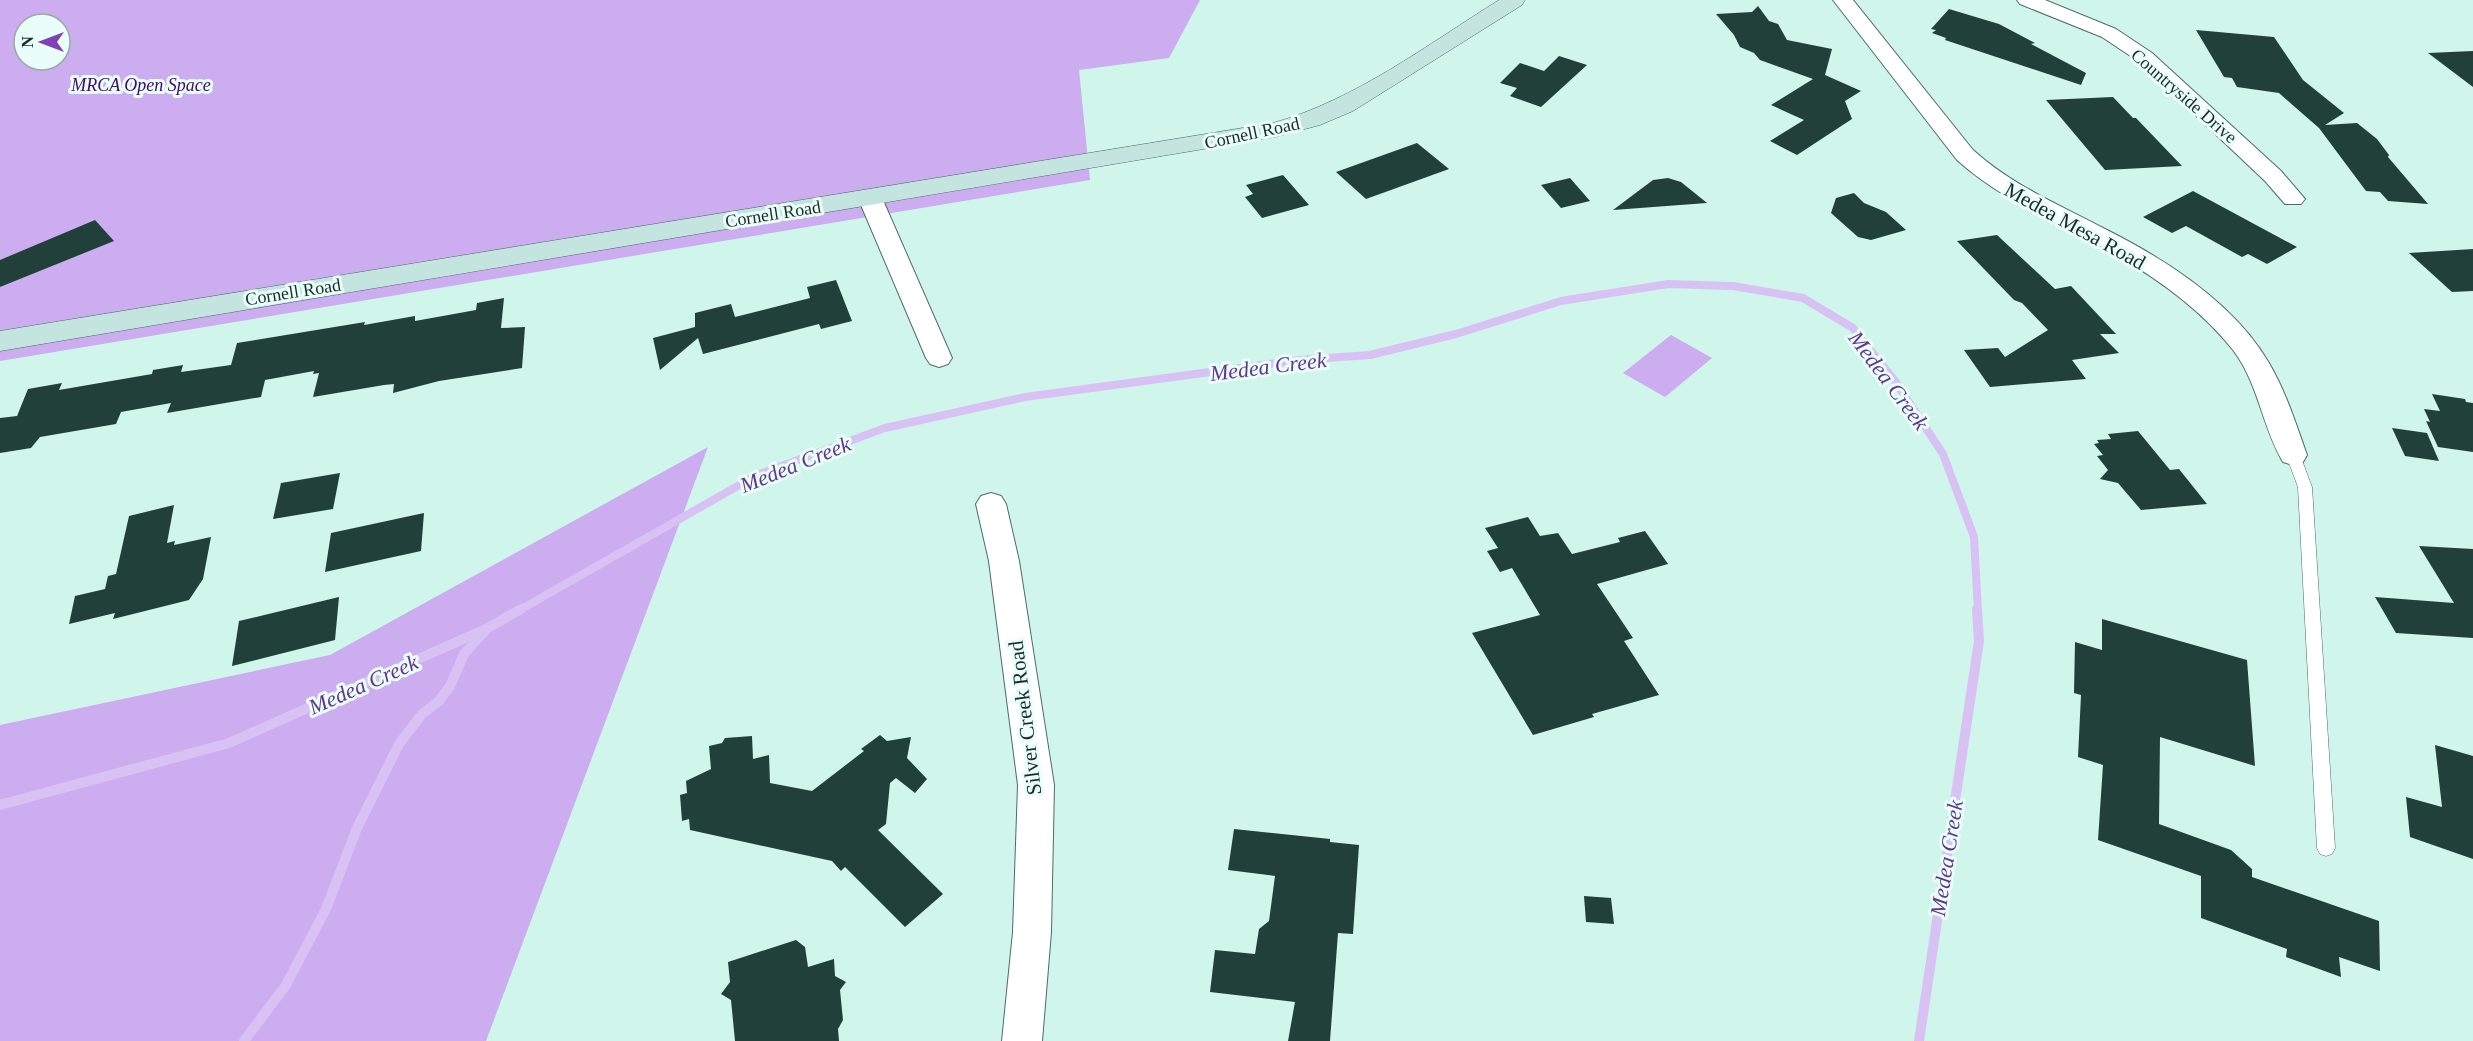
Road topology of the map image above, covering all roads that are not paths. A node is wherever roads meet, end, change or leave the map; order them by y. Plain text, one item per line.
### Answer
1 (1514, 0) edge
2 (1843, 0) edge
3 (2027, 0) edge
4 (870, 198) junction
5 (2293, 199) dead end
6 (0, 341) edge
7 (939, 358) dead end
8 (2293, 455) joint
9 (991, 504) dead end
10 (2326, 848) dead end
11 (1022, 1041) edge

1 - 4 main road, Cornell Road
2 - 8 street, Medea Mesa Road
3 - 5 street, Countryside Drive
4 - 6 main road, Cornell Road
4 - 7 street
8 - 10 lane
9 - 11 street, Silver Creek Road

